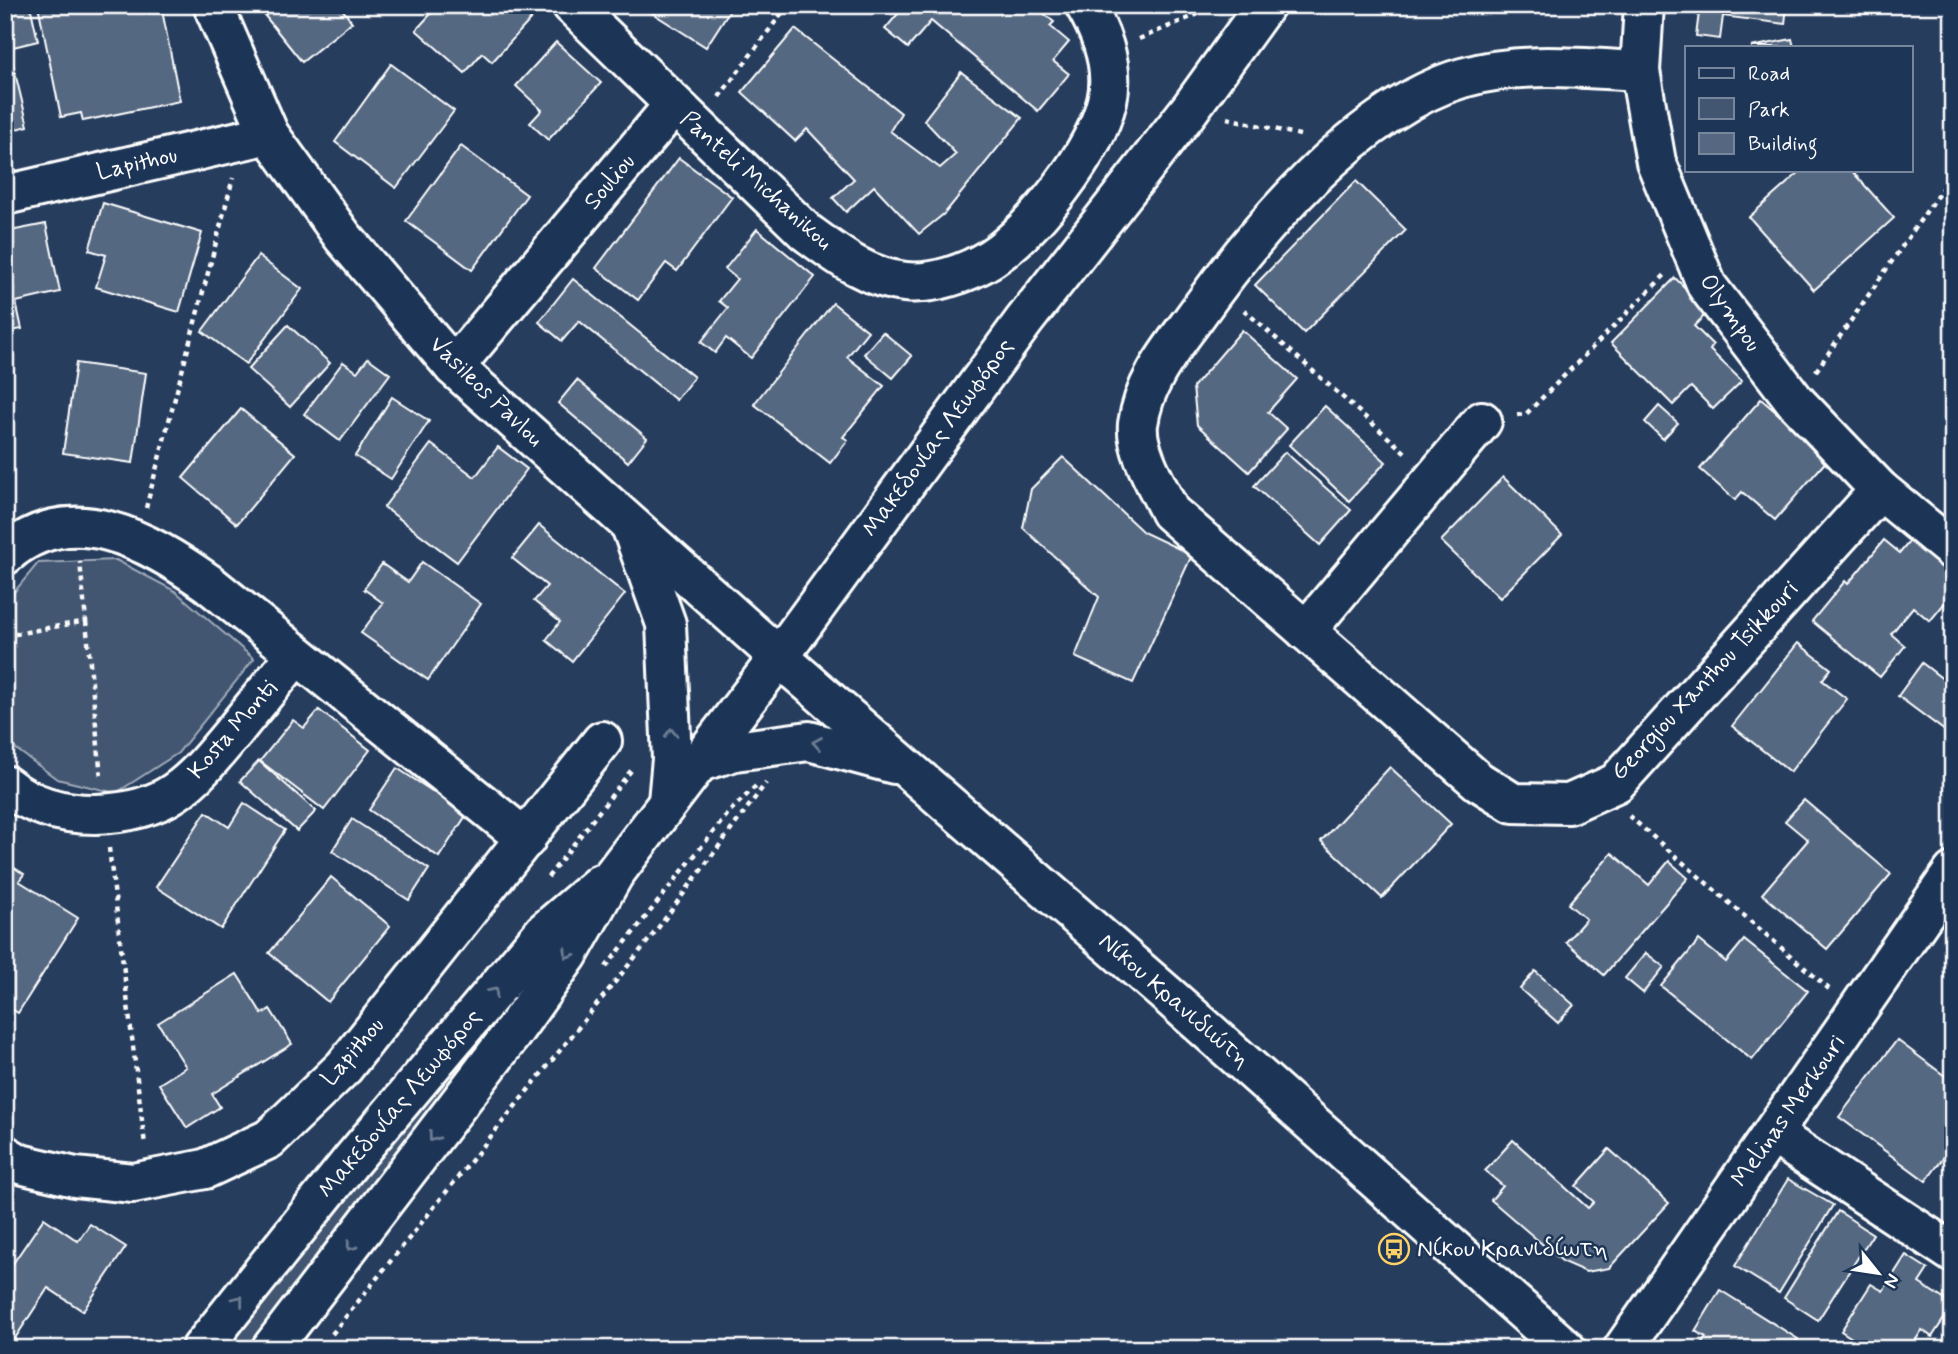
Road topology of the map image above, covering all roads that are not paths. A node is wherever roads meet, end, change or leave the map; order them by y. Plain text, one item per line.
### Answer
1 (213, 5) edge
2 (572, 5) edge
3 (1085, 5) edge
4 (1265, 5) edge
5 (1644, 5) edge
6 (1640, 71) junction
7 (685, 117) junction
8 (256, 137) junction
9 (5, 195) edge
10 (454, 367) junction
11 (1482, 421) road end
12 (1880, 490) junction
13 (631, 526) junction
14 (1953, 550) edge
15 (5, 555) edge
16 (1306, 631) junction
17 (296, 656) junction
18 (779, 657) junction
19 (601, 741) dead end
20 (699, 762) junction
21 (906, 768) junction
22 (5, 785) edge
23 (668, 801) junction
24 (526, 839) junction
25 (1953, 872) edge
26 (614, 874) junction
27 (1773, 1134) junction
28 (5, 1155) edge
29 (1953, 1254) edge
30 (201, 1349) edge
31 (271, 1349) edge
32 (1566, 1349) edge
33 (1623, 1349) edge

1 - 8 street, Vasileos Pavlou
2 - 7 street
3 - 7 street, Panteli Michanikou
4 - 18 street, Μακεδονίας Λεωφόρος
5 - 6 street, Olympou
6 - 12 street, Olympou
6 - 16 street, Georgiou Xanthou Tsikkouri
7 - 10 street, Souliou
8 - 9 street, Lapithou
8 - 10 street, Vasileos Pavlou
10 - 13 street, Vasileos Pavlou
11 - 16 street
12 - 14 street, Olympou
12 - 16 street, Georgiou Xanthou Tsikkouri
13 - 18 street, Vasileos Pavlou
23 -> 13 street
15 - 17 street, Kosta Monti
17 - 22 street, Kosta Monti
17 - 24 street, Kosta Monti
18 - 20 street, Μακεδονίας Λεωφόρος
18 - 21 street, Νίκου Κρανιδιώτη
19 - 24 street, Lapithou
21 -> 20 street
20 - 23 street, Μακεδονίας Λεωφόρος
21 - 32 street, Νίκου Κρανιδιώτη
23 - 26 street, Μακεδονίας Λεωφόρος
24 - 28 street, Lapithou
25 - 27 street, Melinas Merkouri
30 -> 26 street, Μακεδονίας Λεωφόρος
26 -> 31 street, Μακεδονίας Λεωφόρος
27 - 29 street
27 - 33 street, Melinas Merkouri

